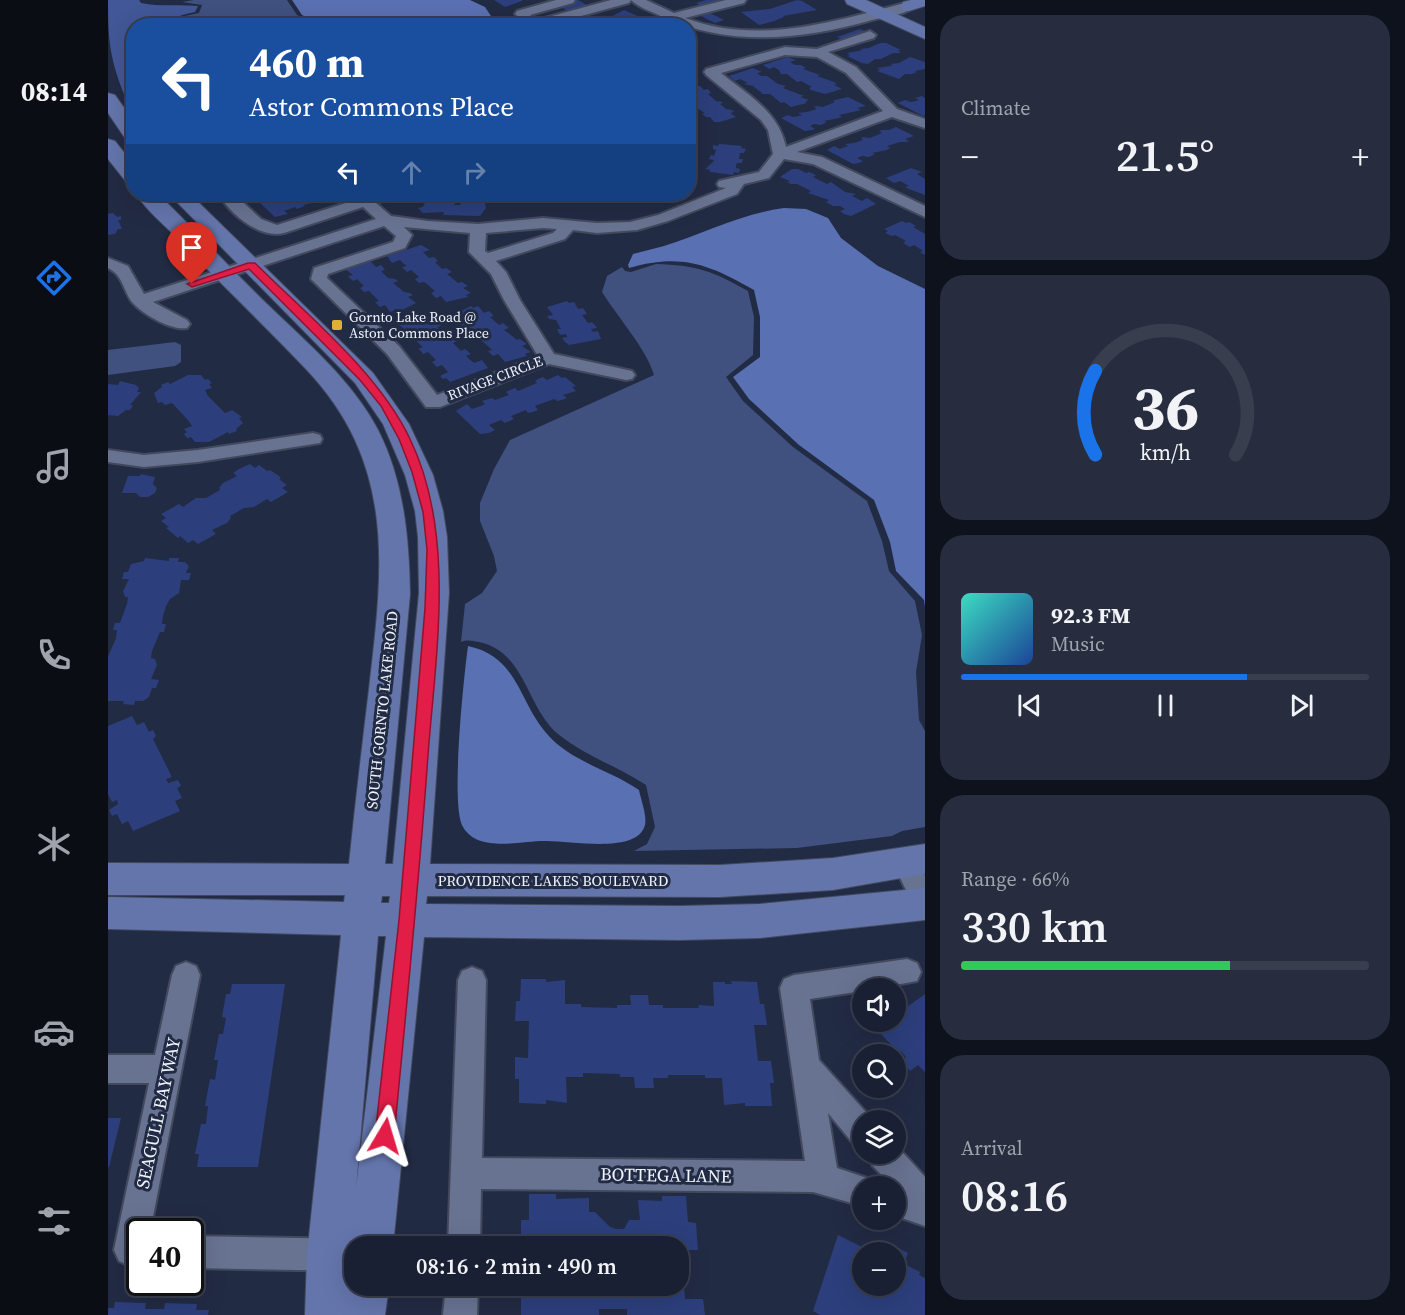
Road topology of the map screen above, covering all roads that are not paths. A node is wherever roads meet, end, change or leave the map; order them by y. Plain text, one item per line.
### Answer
1 (569, 0) edge
2 (625, 0) edge
3 (637, 0) edge
4 (740, 0) edge
5 (853, 0) edge
6 (910, 2) edge
7 (706, 9) junction
8 (584, 10) junction
9 (883, 14) junction
10 (925, 14) edge
11 (673, 17) junction
12 (526, 18) edge
13 (555, 18) edge
14 (594, 18) edge
15 (676, 18) edge
16 (738, 21) dead end
17 (696, 25) edge
18 (925, 34) edge
19 (870, 35) dead end
20 (820, 53) junction
21 (108, 99) edge
22 (892, 112) junction
23 (925, 123) edge
24 (126, 125) edge
25 (108, 145) edge
26 (780, 154) junction
27 (126, 169) edge
28 (154, 201) edge
29 (186, 201) edge
30 (233, 201) edge
31 (365, 201) joint
32 (694, 201) edge
33 (696, 201) edge
34 (925, 212) edge
35 (387, 220) junction
36 (570, 225) junction
37 (478, 230) junction
38 (486, 259) junction
39 (108, 263) edge
40 (251, 265) junction
41 (224, 274) junction
42 (140, 301) junction
43 (181, 324) dead end
44 (548, 358) junction
45 (626, 375) dead end
46 (313, 439) dead end
47 (108, 456) edge
48 (916, 861) edge
49 (108, 879) edge
50 (411, 879) junction
51 (364, 880) junction
52 (925, 903) edge
53 (108, 913) edge
54 (360, 919) junction
55 (407, 920) junction
56 (907, 972) dead end
57 (186, 975) dead end
58 (472, 980) dead end
59 (806, 1066) junction
60 (108, 1069) edge
61 (167, 1069) junction
62 (852, 1119) edge
63 (893, 1164) edge
64 (468, 1173) junction
65 (823, 1179) junction
66 (852, 1188) edge
67 (925, 1200) edge
68 (906, 1204) edge
69 (925, 1210) edge
70 (133, 1218) edge
71 (372, 1236) edge
72 (465, 1236) edge
73 (204, 1253) edge
74 (341, 1255) edge
75 (365, 1296) edge
76 (461, 1296) edge
77 (328, 1315) edge
78 (362, 1315) edge
79 (460, 1315) edge

1 - 12 street
2 - 8 street
3 - 11 street
4 - 7 street
5 - 9 street
6 - 9 street
6 - 10 street
7 - 11 street
7 - 16 street
8 - 13 street
8 - 14 street
9 - 17 street
9 - 18 street
11 - 15 street
19 - 20 street
20 - 22 street
20 - 26 street
21 - 24 street
22 - 23 street
22 - 26 street
25 - 27 street
26 - 33 street
26 - 34 street
28 - 41 street, SOUTH GORNTO LAKE ROAD
29 - 40 street
30 - 31 street
31 - 35 street, RIVAGE CIRCLE
32 - 36 street
35 - 37 street
35 - 40 street
35 - 44 street, RIVAGE CIRCLE
36 - 37 street
36 - 38 street
37 - 38 street, RIVAGE CIRCLE
38 - 44 street, RIVAGE CIRCLE
39 - 42 street
40 - 41 street
40 - 50 street
41 - 42 street
41 - 51 street, SOUTH GORNTO LAKE ROAD
42 - 43 street
44 - 45 street
46 - 47 street
48 - 50 street, PROVIDENCE LAKES BOULEVARD
48 - 52 street
49 - 51 street, PROVIDENCE LAKES BOULEVARD
50 - 51 street, PROVIDENCE LAKES BOULEVARD
50 - 55 street
51 - 54 street, SOUTH GORNTO LAKE ROAD
52 - 55 street
53 - 54 street
54 - 55 street
54 - 74 street, SOUTH GORNTO LAKE ROAD
55 - 71 street
56 - 59 street
57 - 61 street, SEAGULL BAY WAY
58 - 64 street
59 - 62 street
59 - 65 street
60 - 61 street
61 - 70 street, SEAGULL BAY WAY
63 - 67 street
64 - 65 street, BOTTEGA LANE
64 - 72 street
65 - 66 street, BOTTEGA LANE
68 - 69 street
73 - 74 street
74 - 77 street, SOUTH GORNTO LAKE ROAD
75 - 78 street
76 - 79 street

